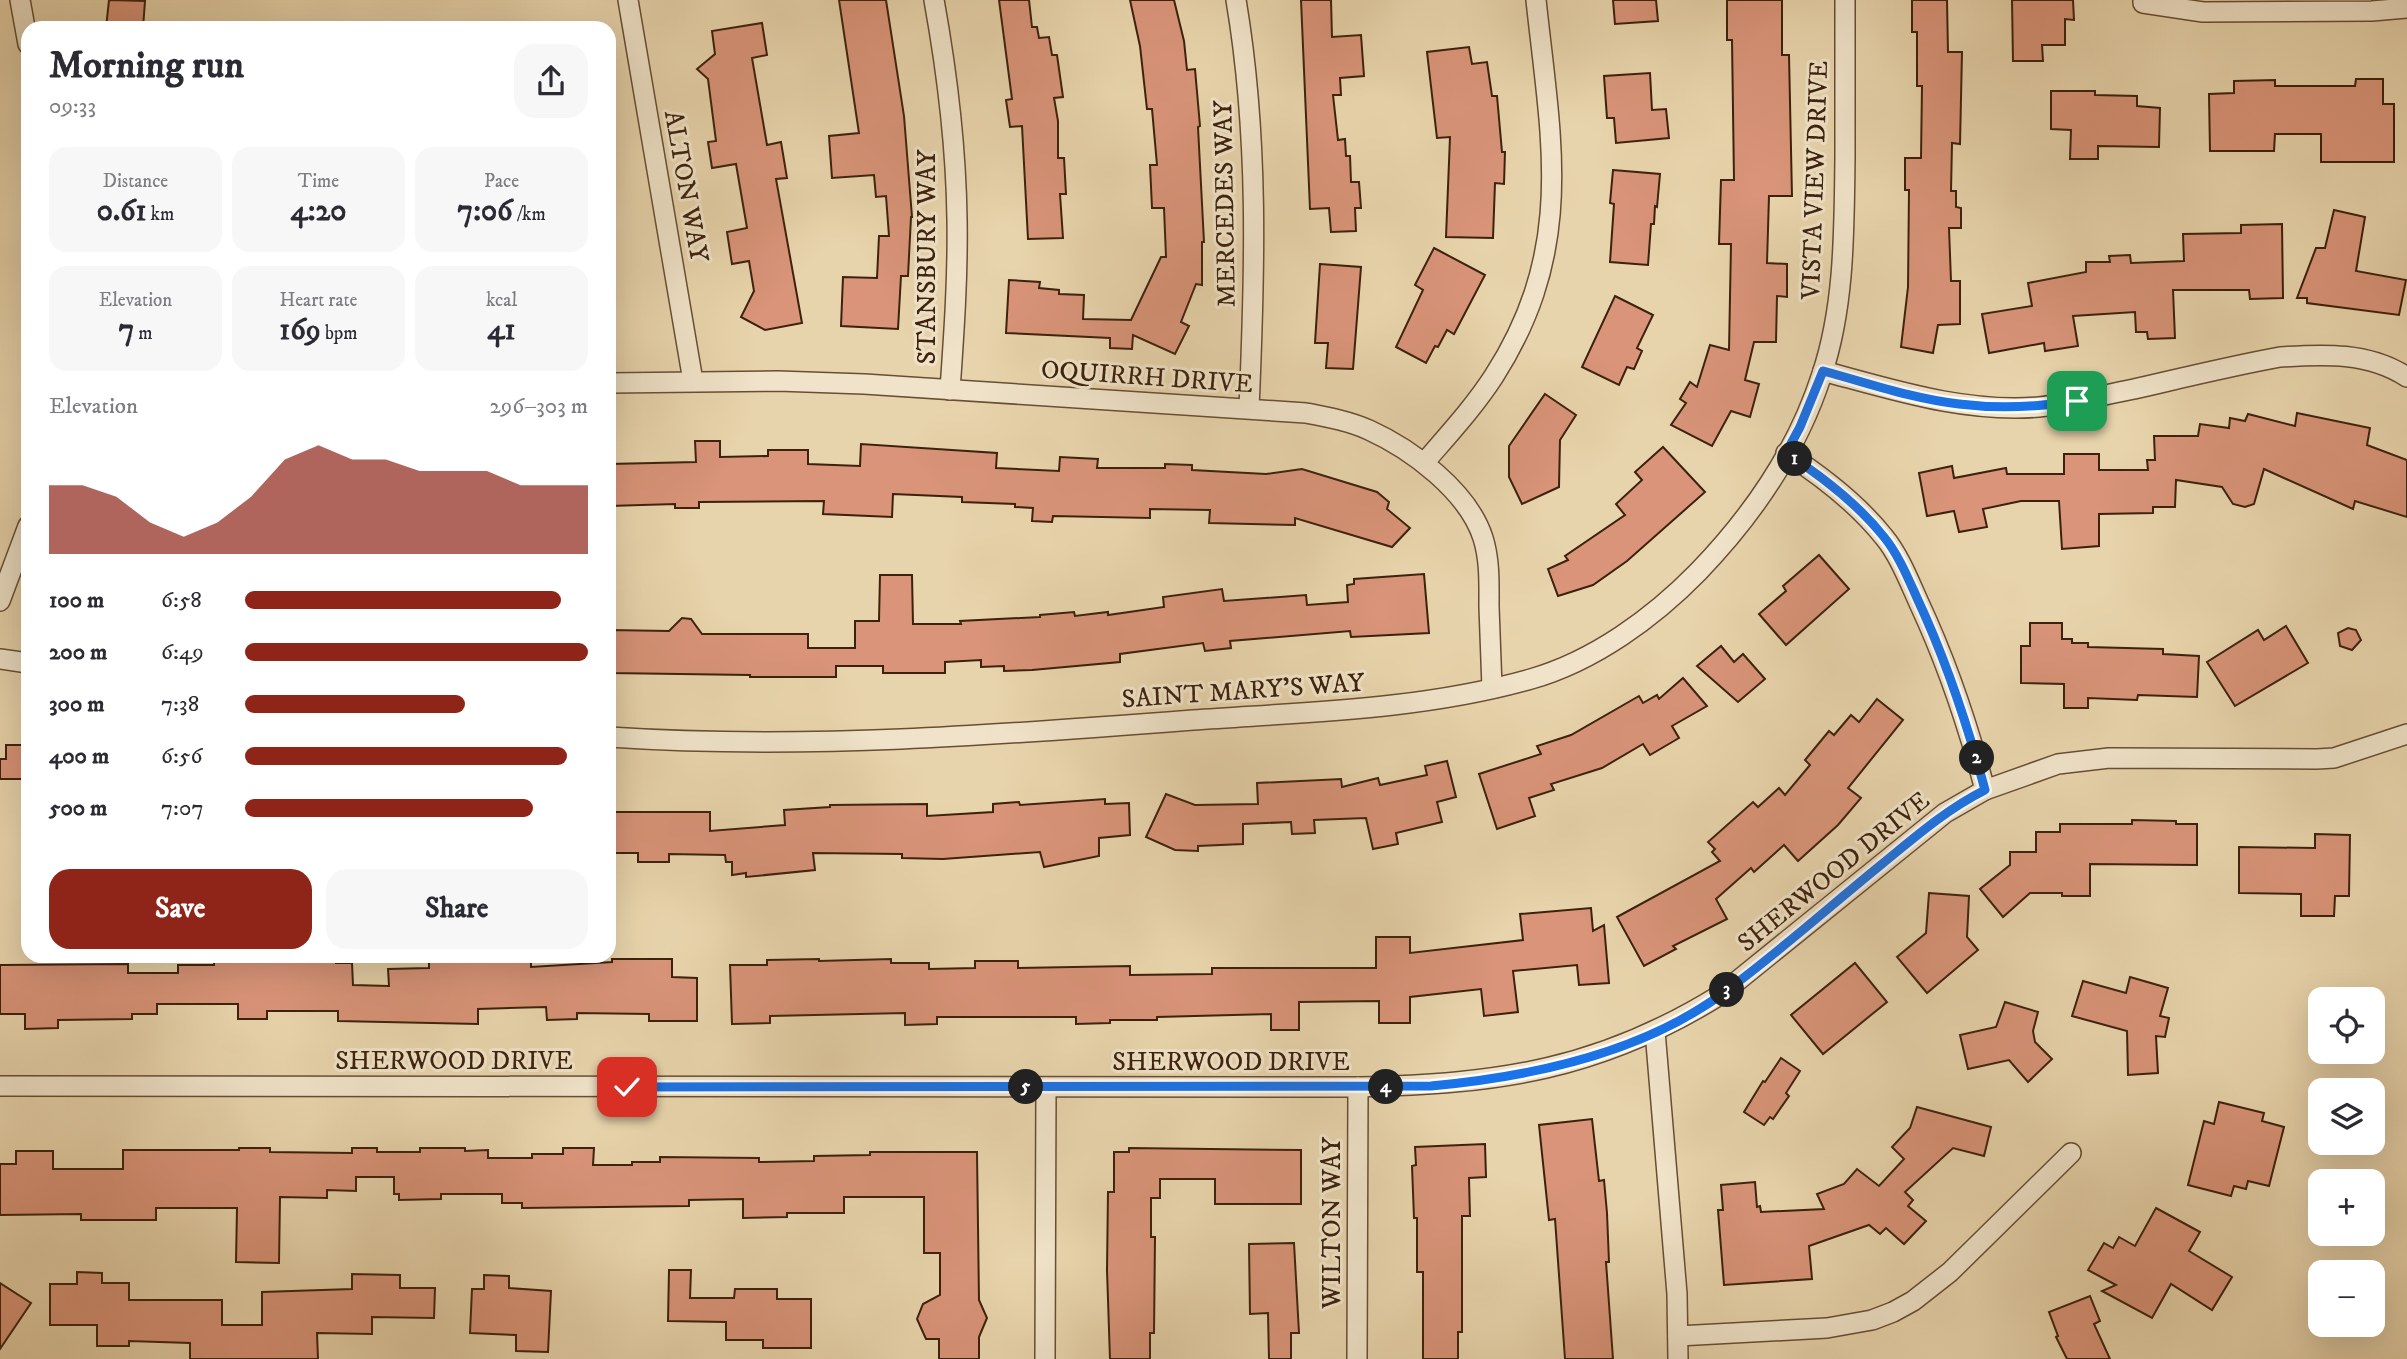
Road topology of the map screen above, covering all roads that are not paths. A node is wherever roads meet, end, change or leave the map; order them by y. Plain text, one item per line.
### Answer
1 (20, 0) edge
2 (628, 0) edge
3 (934, 0) edge
4 (1236, 0) edge
5 (1536, 0) edge
6 (1845, 0) edge
7 (2143, 2) edge
8 (2407, 8) edge
9 (24, 21) edge
10 (1823, 371) junction
11 (2407, 377) edge
12 (693, 381) junction
13 (616, 383) edge
14 (950, 390) junction
15 (1249, 408) junction
16 (1786, 453) junction
17 (1424, 463) junction
18 (21, 545) edge
19 (0, 601) edge
20 (0, 659) edge
21 (21, 662) edge
22 (1493, 688) junction
23 (2407, 734) edge
24 (616, 737) edge
25 (1985, 790) junction
26 (1656, 1031) junction
27 (0, 1086) edge
28 (1046, 1087) junction
29 (1357, 1087) junction
30 (2071, 1153) dead end
31 (1678, 1336) junction
32 (1045, 1359) edge
33 (1357, 1359) edge
34 (1678, 1359) edge

1 - 9 street
2 - 12 street, ALTON WAY
3 - 14 street, STANSBURY WAY
4 - 15 street, MERCEDES WAY
5 - 17 street
6 - 10 street, VISTA VIEW DRIVE
7 - 8 street
10 - 11 street
10 - 16 street, VISTA VIEW DRIVE
12 - 13 street, OQUIRRH DRIVE
12 - 14 street, OQUIRRH DRIVE
14 - 15 street, OQUIRRH DRIVE
15 - 17 street, OQUIRRH DRIVE
16 - 22 street, SAINT MARY'S WAY
16 - 25 street
17 - 22 street, OQUIRRH DRIVE
18 - 19 street
20 - 21 street
22 - 24 street, SAINT MARY'S WAY
23 - 25 street, SHERWOOD DRIVE
25 - 26 street, SHERWOOD DRIVE
26 - 29 street, SHERWOOD DRIVE
26 - 31 street
27 - 28 street, SHERWOOD DRIVE
28 - 29 street, SHERWOOD DRIVE
28 - 32 street
29 - 33 street, WILTON WAY
30 - 31 street
31 - 34 street

